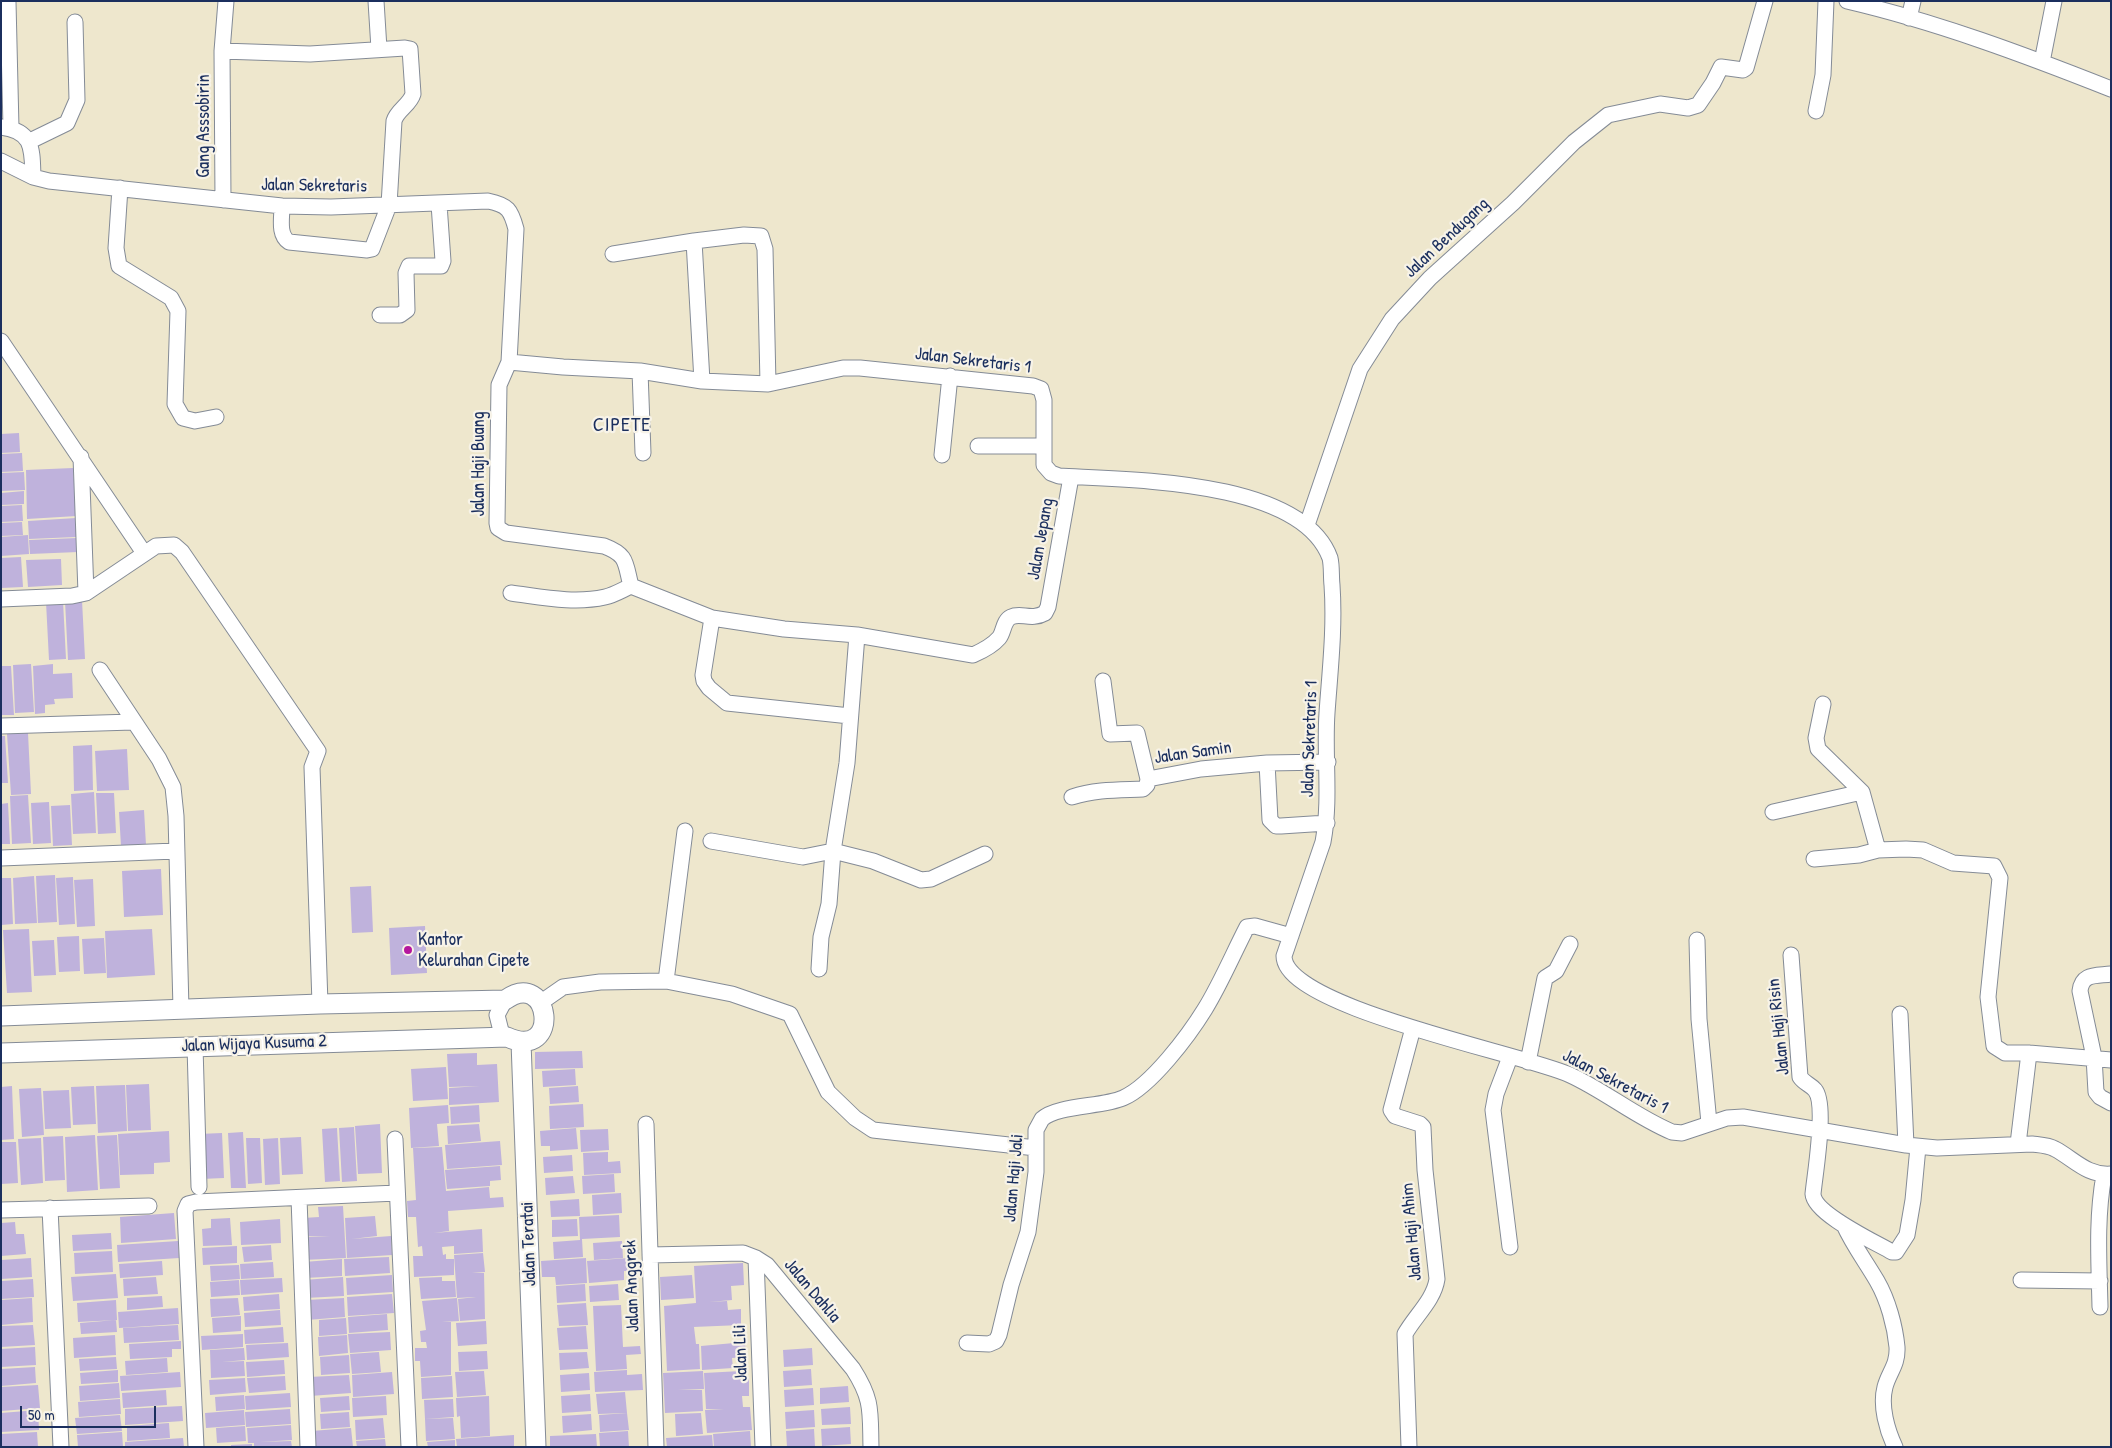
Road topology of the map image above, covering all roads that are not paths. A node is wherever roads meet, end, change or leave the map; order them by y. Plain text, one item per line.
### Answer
1 (226, 1) edge
2 (376, 1) edge
3 (1765, 1) edge
4 (1826, 1) edge
5 (1848, 1) edge
6 (1913, 1) edge
7 (2054, 1) edge
8 (8, 2) edge
9 (1909, 18) junction
10 (75, 22) dead end
11 (379, 49) junction
12 (222, 51) junction
13 (2042, 62) junction
14 (2111, 89) edge
15 (1816, 111) dead end
16 (6, 128) edge
17 (30, 141) junction
18 (1, 161) edge
19 (33, 177) junction
20 (120, 188) junction
21 (223, 200) junction
22 (439, 204) junction
23 (389, 205) junction
24 (282, 206) junction
25 (694, 241) junction
26 (613, 254) dead end
27 (380, 315) dead end
28 (1, 340) edge
29 (509, 362) junction
30 (640, 372) junction
31 (950, 376) junction
32 (702, 381) junction
33 (768, 384) junction
34 (216, 417) dead end
35 (978, 446) dead end
36 (1043, 446) junction
37 (643, 453) dead end
38 (942, 455) dead end
39 (81, 457) junction
40 (1071, 477) junction
41 (1307, 525) junction
42 (144, 553) junction
43 (631, 586) junction
44 (86, 593) junction
45 (511, 593) dead end
46 (1, 599) edge
47 (712, 618) junction
48 (857, 635) junction
49 (100, 670) dead end
50 (1103, 681) dead end
51 (1823, 704) dead end
52 (850, 716) junction
53 (133, 722) junction
54 (1, 726) edge
55 (1328, 762) junction
56 (1267, 763) junction
57 (1148, 779) junction
58 (1862, 792) junction
59 (1072, 798) dead end
60 (1773, 812) dead end
61 (1327, 823) junction
62 (685, 830) dead end
63 (711, 841) dead end
64 (1878, 850) junction
65 (176, 851) junction
66 (833, 851) junction
67 (985, 854) dead end
68 (1, 858) edge
69 (1814, 859) dead end
70 (1290, 936) junction
71 (1697, 940) dead end
72 (1570, 944) dead end
73 (1791, 955) dead end
74 (818, 969) dead end
75 (2111, 974) edge
76 (666, 981) junction
77 (505, 1000) junction
78 (540, 1003) junction
79 (320, 1004) junction
80 (182, 1009) junction
81 (1900, 1014) dead end
82 (1, 1016) edge
83 (1413, 1028) junction
84 (514, 1040) junction
85 (195, 1046) junction
86 (1, 1053) edge
87 (2029, 1053) junction
88 (1510, 1057) junction
89 (2094, 1057) junction
90 (2111, 1060) edge
91 (1528, 1062) junction
92 (2111, 1103) edge
93 (1709, 1123) junction
94 (646, 1124) dead end
95 (1820, 1130) junction
96 (395, 1139) dead end
97 (2018, 1144) junction
98 (1912, 1146) junction
99 (1036, 1148) junction
100 (2108, 1174) edge
101 (199, 1187) dead end
102 (397, 1193) junction
103 (299, 1198) junction
104 (149, 1206) dead end
105 (50, 1208) junction
106 (1, 1210) edge
107 (1844, 1225) junction
108 (1510, 1247) dead end
109 (650, 1255) junction
110 (756, 1258) junction
111 (2021, 1280) dead end
112 (2100, 1281) junction
113 (2100, 1306) dead end
114 (967, 1343) dead end
115 (61, 1447) edge
116 (196, 1447) edge
117 (308, 1447) edge
118 (409, 1447) edge
119 (536, 1447) edge
120 (656, 1447) edge
121 (763, 1447) edge
122 (871, 1447) edge
123 (1409, 1447) edge
124 (1895, 1447) edge

1 - 12 street, Gang Asssobirin
2 - 11 street
3 - 41 street, Jalan Bendugang
4 - 15 street
5 - 9 street
6 - 9 street
7 - 13 street
8 - 16 street
9 - 13 street
10 - 17 street
11 - 12 street
11 - 23 street
12 - 21 street, Gang Asssobirin
13 - 14 street
16 - 17 street
17 - 19 street
18 - 19 street, Jalan Sekretaris
19 - 20 street, Jalan Sekretaris
20 - 21 street, Jalan Sekretaris
20 - 34 street
21 - 24 street, Jalan Sekretaris
22 - 23 street, Jalan Sekretaris
22 - 27 street
22 - 29 street, Jalan Sekretaris
23 - 24 street, Jalan Sekretaris
23 - 24 street
25 - 26 street
25 - 32 street
25 - 33 street
28 - 39 street
29 - 30 street, Jalan Sekretaris 1
29 - 43 street, Jalan Haji Buang
30 - 32 street, Jalan Sekretaris 1
30 - 37 street
31 - 33 street, Jalan Sekretaris 1
31 - 36 street, Jalan Sekretaris 1
31 - 38 street
32 - 33 street, Jalan Sekretaris 1
35 - 36 street
36 - 40 street, Jalan Sekretaris 1
39 - 42 street
39 - 44 street
40 - 41 street, Jalan Sekretaris 1
40 - 48 street, Jalan Jepang
41 - 55 street, Jalan Sekretaris 1
42 - 44 street
42 - 79 street
43 - 45 street
43 - 47 street
44 - 46 street
47 - 48 street
47 - 52 street
48 - 52 street
49 - 53 street
50 - 57 street
51 - 58 street
52 - 66 street
53 - 54 street
53 - 65 street
55 - 56 street, Jalan Samin
55 - 61 street, Jalan Sekretaris 1
56 - 57 street, Jalan Samin
56 - 61 street
57 - 59 street, Jalan Samin
58 - 60 street
58 - 64 street
61 - 70 street, Jalan Sekretaris 1
62 - 76 street
63 - 66 street
64 - 69 street
64 - 87 street
65 - 68 street
65 - 80 street
66 - 67 street
66 - 74 street
70 - 83 street, Jalan Sekretaris 1
70 - 99 street, Jalan Haji Jali
71 - 93 street
72 - 91 street
73 - 95 street, Jalan Haji Risin
75 - 89 street
76 - 78 street
76 - 99 street
77 - 78 street
77 - 79 street
77 - 84 street
78 - 84 street, Jalan Wijaya Kusuma 2
79 - 80 street
80 - 82 street
81 - 98 street
83 - 88 street, Jalan Sekretaris 1
83 - 123 street, Jalan Haji Ahim
84 - 85 street, Jalan Wijaya Kusuma 2
84 - 119 street, Jalan Teratai
85 - 86 street, Jalan Wijaya Kusuma 2
85 - 101 street
87 - 89 street
87 - 97 street
88 - 91 street, Jalan Sekretaris 1
88 - 108 street
89 - 90 street
89 - 92 street
91 - 93 street, Jalan Sekretaris 1
93 - 95 street, Jalan Sekretaris 1
94 - 109 street, Jalan Anggrek
95 - 98 street, Jalan Sekretaris 1
95 - 107 street, Jalan Haji Risin
96 - 102 street
97 - 98 street, Jalan Sekretaris 1
97 - 100 street, Jalan Sekretaris 1
98 - 107 street
99 - 114 street, Jalan Haji Jali
100 - 112 street
102 - 103 street
102 - 118 street
103 - 116 street
103 - 117 street
104 - 105 street
105 - 106 street
105 - 115 street
107 - 124 street, Jalan Haji Risin
109 - 110 street, Jalan Dahlia
109 - 120 street, Jalan Anggrek
110 - 121 street, Jalan Lili
110 - 122 street, Jalan Dahlia
111 - 112 street
112 - 113 street

